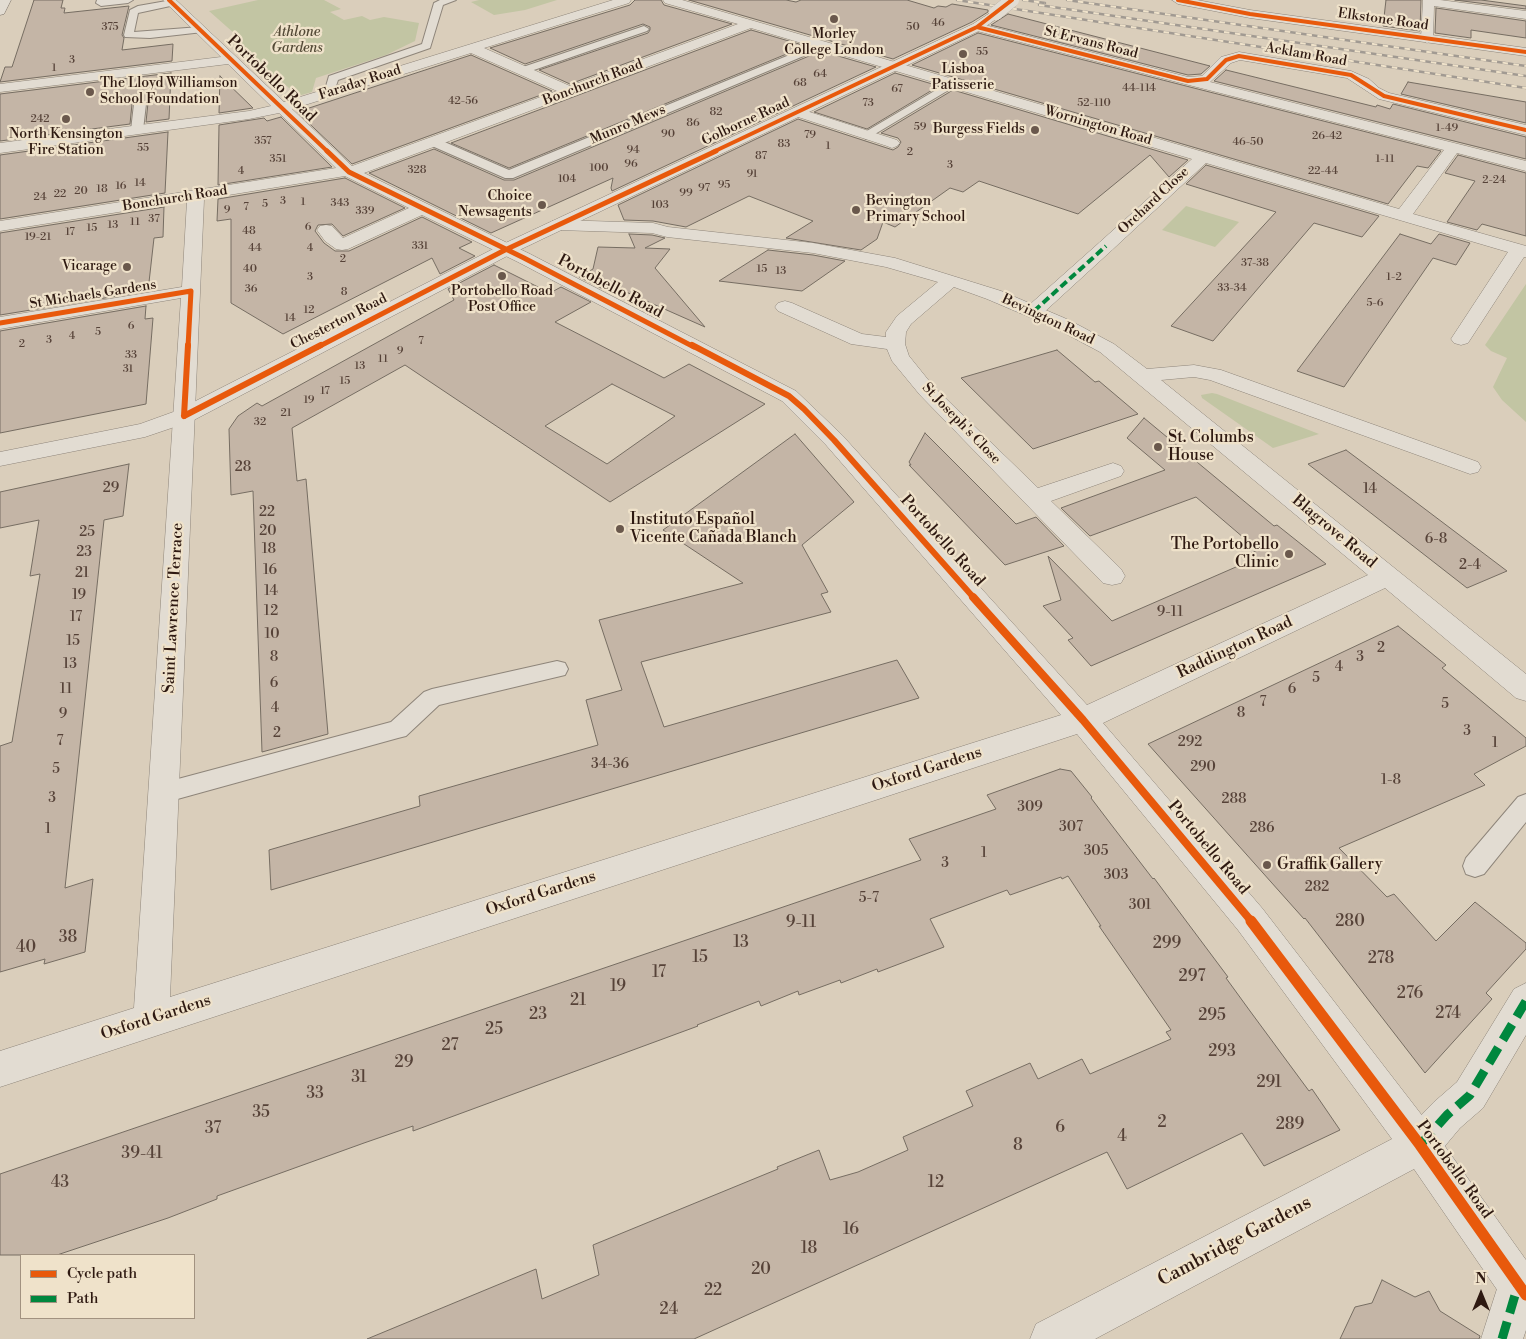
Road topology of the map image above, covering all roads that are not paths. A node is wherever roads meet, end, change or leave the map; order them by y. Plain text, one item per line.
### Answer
1 (5, 0) edge
2 (102, 0) edge
3 (128, 0) edge
4 (451, 0) edge
5 (624, 0) edge
6 (669, 0) edge
7 (1012, 0) edge
8 (1178, 0) edge
9 (1412, 0) edge
10 (171, 1) edge
11 (1428, 2) junction
12 (0, 12) edge
13 (1526, 15) edge
14 (750, 24) junction
15 (977, 27) junction
16 (644, 29) dead end
17 (200, 30) junction
18 (1427, 39) junction
19 (821, 45) junction
20 (472, 48) junction
21 (1526, 52) edge
22 (230, 60) junction
23 (83, 61) dead end
24 (894, 66) junction
25 (524, 70) junction
26 (81, 78) junction
27 (1194, 81) junction
28 (952, 83) junction
29 (0, 88) edge
30 (571, 92) junction
31 (329, 93) junction
32 (140, 104) dead end
33 (281, 108) junction
34 (797, 112) junction
35 (136, 130) junction
36 (1526, 130) edge
37 (866, 135) junction
38 (436, 143) junction
39 (892, 144) dead end
40 (0, 148) edge
41 (1453, 148) junction
42 (1203, 157) junction
43 (1526, 166) edge
44 (349, 172) junction
45 (196, 195) junction
46 (423, 208) junction
47 (1403, 216) junction
48 (0, 226) edge
49 (550, 229) junction
50 (326, 230) dead end
51 (505, 250) junction
52 (1523, 251) edge
53 (951, 280) junction
54 (191, 291) junction
55 (785, 307) dead end
56 (1034, 311) junction
57 (0, 322) edge
58 (1461, 339) dead end
59 (894, 344) junction
60 (1142, 376) junction
61 (184, 416) junction
62 (0, 459) edge
63 (1470, 467) dead end
64 (1113, 471) dead end
65 (1034, 498) junction
66 (1112, 576) dead end
67 (1388, 576) junction
68 (557, 669) dead end
69 (1526, 690) edge
70 (1083, 720) junction
71 (164, 793) junction
72 (1526, 804) edge
73 (1475, 866) dead end
74 (1526, 1001) edge
75 (151, 1020) junction
76 (0, 1069) edge
77 (1420, 1145) junction
78 (1522, 1290) edge
79 (1051, 1339) edge
80 (1502, 1339) edge

1 - 12 street
2 - 3 lane
4 - 31 lane
5 - 20 street, Faraday Road
6 - 14 street, Wornington Road
7 - 15 street, Golborne Road, bridge
8 - 18 street, Elkstone Road
9 - 11 street
10 - 17 street, Portobello Road
10 - 17 lane
11 - 13 street
11 - 18 street
14 - 19 street, Wornington Road
14 - 30 street, Bonchurch Road
15 - 24 street, Golborne Road
15 - 27 street, St Ervans Road
16 - 25 lane
17 - 22 street, Portobello Road
18 - 21 street, Elkstone Road
19 - 24 street, Wornington Road
19 - 38 lane, Munro Mews
20 - 25 street
20 - 31 street, Faraday Road
22 - 26 street
22 - 33 street, Portobello Road
23 - 26 street
24 - 28 street, Wornington Road
24 - 34 street, Golborne Road
25 - 30 street
26 - 29 street
27 - 36 street, Acklam Road
27 - 41 street, St Ervans Road
28 - 37 lane
28 - 42 street, Wornington Road
30 - 38 street, Bonchurch Road
31 - 33 street, Faraday Road
32 - 35 lane
33 - 35 street, Faraday Road
33 - 44 street, Portobello Road
34 - 37 street
34 - 49 street, Golborne Road
35 - 40 street, Faraday Road
37 - 39 street
38 - 44 street, Bonchurch Road
41 - 43 street, St Ervans Road
41 - 47 street
42 - 47 street, Wornington Road
42 - 56 street, Orchard Close
44 - 45 street, Bonchurch Road
44 - 46 street, Portobello Road
45 - 48 street, Bonchurch Road
45 - 54 street, Saint Lawrence Terrace
46 - 50 street
46 - 51 street, Portobello Road
47 - 52 street, Wornington Road
49 - 51 street, Golborne Road
49 - 53 street, Bevington Road
51 - 61 street, Chesterton Road
51 - 70 street, Portobello Road
52 - 58 street
53 - 56 street, Bevington Road
53 - 59 street
54 - 57 street, St Michaels Gardens
54 - 61 street, Saint Lawrence Terrace
55 - 59 street
56 - 60 street, Bevington Road
59 - 65 street, St Joseph's Close
60 - 63 street
60 - 67 street, Blagrove Road
61 - 62 street, Chesterton Road
61 - 71 street, Saint Lawrence Terrace
64 - 65 street
65 - 66 street, St Joseph's Close
67 - 69 street, Blagrove Road
67 - 70 street, Raddington Road
68 - 71 lane
70 - 75 street, Oxford Gardens
70 - 77 street, Portobello Road
71 - 75 street, Saint Lawrence Terrace
72 - 73 lane
74 - 77 street
75 - 76 street, Oxford Gardens
77 - 78 street, Portobello Road
77 - 79 street, Cambridge Gardens
78 - 80 street

